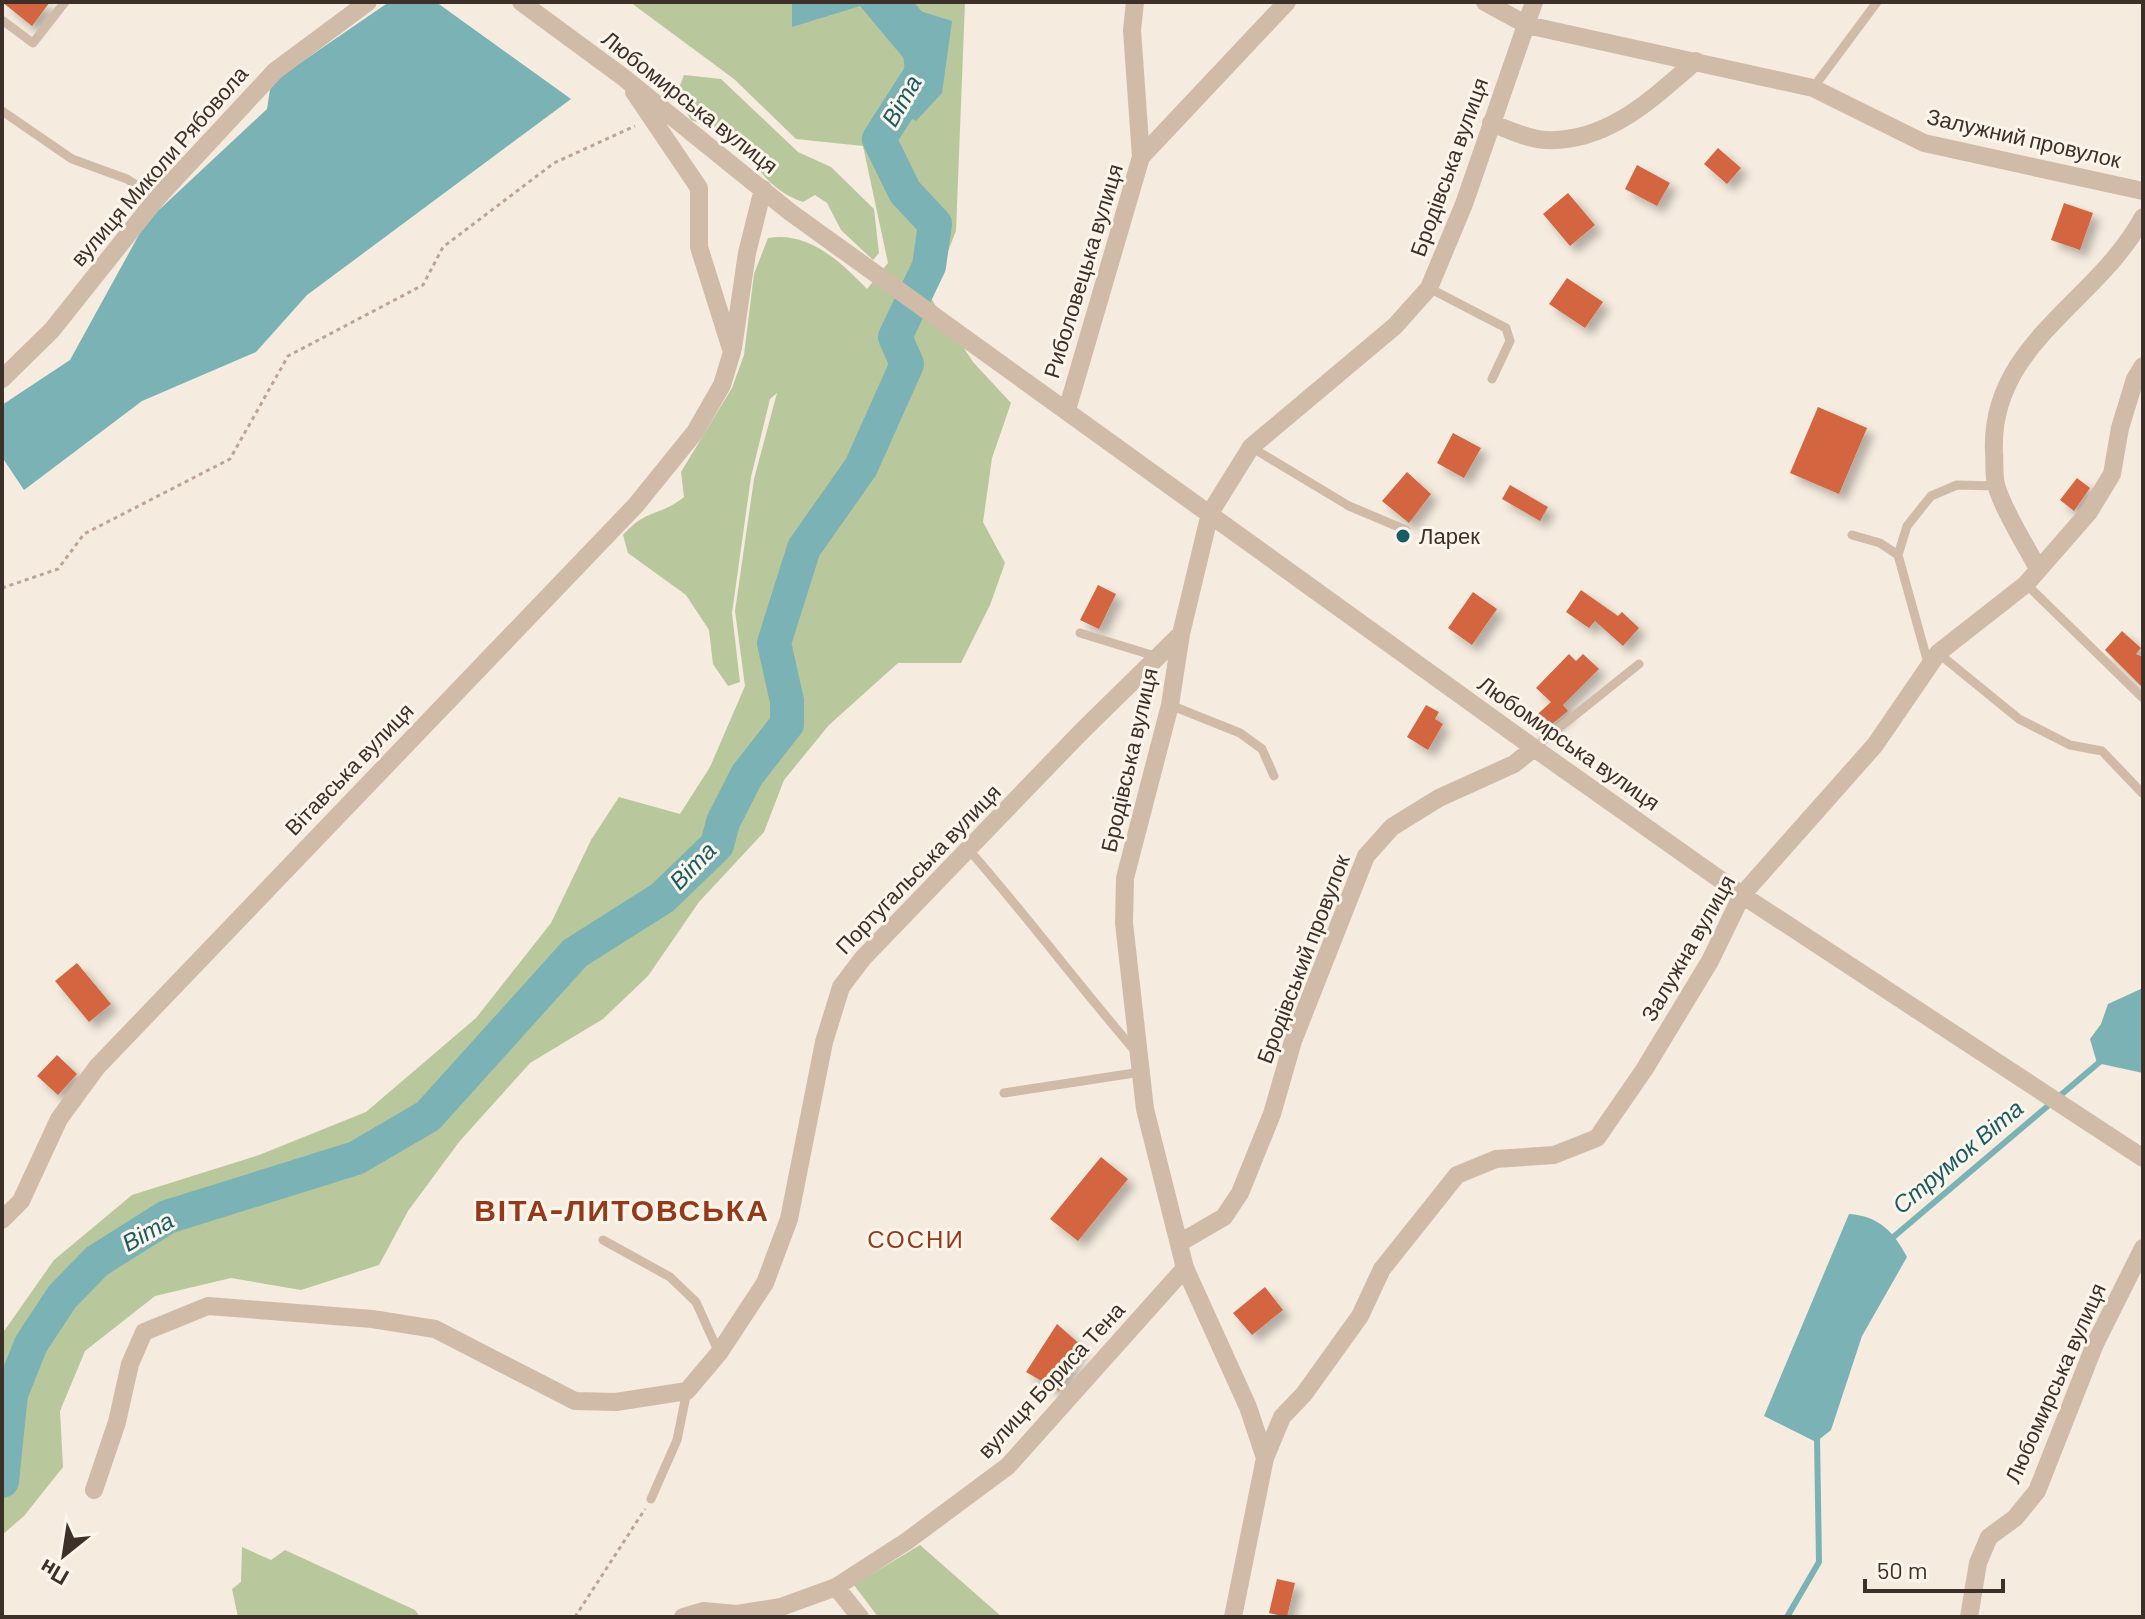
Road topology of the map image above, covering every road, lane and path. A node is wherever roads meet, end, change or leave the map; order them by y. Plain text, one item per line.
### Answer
1 (65, 2) edge
2 (368, 2) edge
3 (521, 2) edge
4 (1135, 2) edge
5 (1287, 2) edge
6 (1485, 2) edge
7 (1534, 2) edge
8 (1877, 2) edge
9 (2, 20) edge
10 (1527, 25) junction
11 (1696, 61) junction
12 (623, 77) junction
13 (1813, 88) junction
14 (2, 111) edge
15 (652, 118) junction
16 (1491, 123) junction
17 (1141, 157) junction
18 (763, 189) junction
19 (2143, 191) edge
20 (157, 198) junction
21 (2143, 217) edge
22 (1429, 288) junction
23 (732, 352) junction
24 (2143, 366) edge
25 (2, 379) edge
26 (1492, 379) dead end
27 (1067, 410) junction
28 (1251, 447) junction
29 (1996, 486) junction
30 (1210, 513) junction
31 (1406, 530) dead end
32 (1852, 535) dead end
33 (1898, 555) junction
34 (2038, 569) junction
35 (2026, 584) junction
36 (2, 588) edge
37 (1080, 633) dead end
38 (1181, 634) junction
39 (1158, 657) junction
40 (1934, 660) junction
41 (1639, 664) dead end
42 (2143, 698) edge
43 (1170, 705) junction
44 (1534, 748) junction
45 (1274, 776) dead end
46 (2143, 794) edge
47 (969, 850) junction
48 (1742, 895) junction
49 (1136, 1052) junction
50 (1141, 1072) junction
51 (1004, 1093) dead end
52 (2143, 1158) edge
53 (2, 1220) edge
54 (603, 1240) dead end
55 (1181, 1242) junction
56 (2143, 1248) edge
57 (1185, 1268) junction
58 (719, 1353) junction
59 (687, 1391) junction
60 (1265, 1458) junction
61 (94, 1490) dead end
62 (651, 1499) joint
63 (836, 1587) junction
64 (575, 1617) edge
65 (683, 1617) edge
66 (860, 1617) edge
67 (1233, 1617) edge
68 (1969, 1617) edge

1 - 9 lane
2 - 20 street, вулиця Миколи Рябовола
3 - 12 street, Любомирська вулиця
4 - 17 street, Риболовецька вулиця
5 - 17 street
6 - 10 street, Залужний провулок
7 - 10 street, Бродівська вулиця
8 - 13 lane
10 - 11 street, Залужний провулок
10 - 16 street, Бродівська вулиця
11 - 13 street, Залужний провулок
11 - 16 street
12 - 15 street
12 - 18 street, Любомирська вулиця
13 - 19 street, Залужний провулок
14 - 20 lane
15 - 23 street
15 - 36 path
16 - 22 street, Бродівська вулиця
17 - 27 street, Риболовецька вулиця
18 - 23 street, Вітавська вулиця
18 - 27 street, Любомирська вулиця
20 - 25 street, вулиця Миколи Рябовола
21 - 29 street
22 - 26 lane
22 - 28 street, Бродівська вулиця
23 - 53 street, Вітавська вулиця
24 - 34 street, Залужна вулиця
27 - 30 street, Любомирська вулиця
28 - 30 street, Бродівська вулиця
28 - 31 lane
29 - 33 lane
29 - 34 street
30 - 38 street, Бродівська вулиця
30 - 44 street, Любомирська вулиця
32 - 33 lane
33 - 40 lane
34 - 35 street, Залужна вулиця
35 - 40 street, Залужна вулиця
35 - 42 lane
37 - 39 lane
38 - 39 street, Португальська вулиця
38 - 43 street, Бродівська вулиця
39 - 47 street, Португальська вулиця
40 - 46 lane
40 - 48 street, Залужна вулиця
41 - 44 lane
43 - 45 lane
43 - 49 street, Бродівська вулиця
44 - 48 street, Любомирська вулиця
44 - 55 street, Бродівський провулок
47 - 49 lane
47 - 58 street, Португальська вулиця
48 - 52 street, Любомирська вулиця
48 - 60 street, Залужна вулиця
49 - 50 street, Бродівська вулиця
50 - 51 lane
50 - 55 street, Бродівська вулиця
54 - 58 lane
55 - 57 street, Бродівська вулиця
56 - 68 street, Любомирська вулиця
57 - 60 street, Бродівська вулиця
57 - 63 street, вулиця Бориса Тена
58 - 59 street, Португальська вулиця
59 - 61 street
59 - 62 lane
60 - 67 street, Бродівська вулиця
62 - 64 path
63 - 65 street, вулиця Бориса Тена
63 - 66 street

